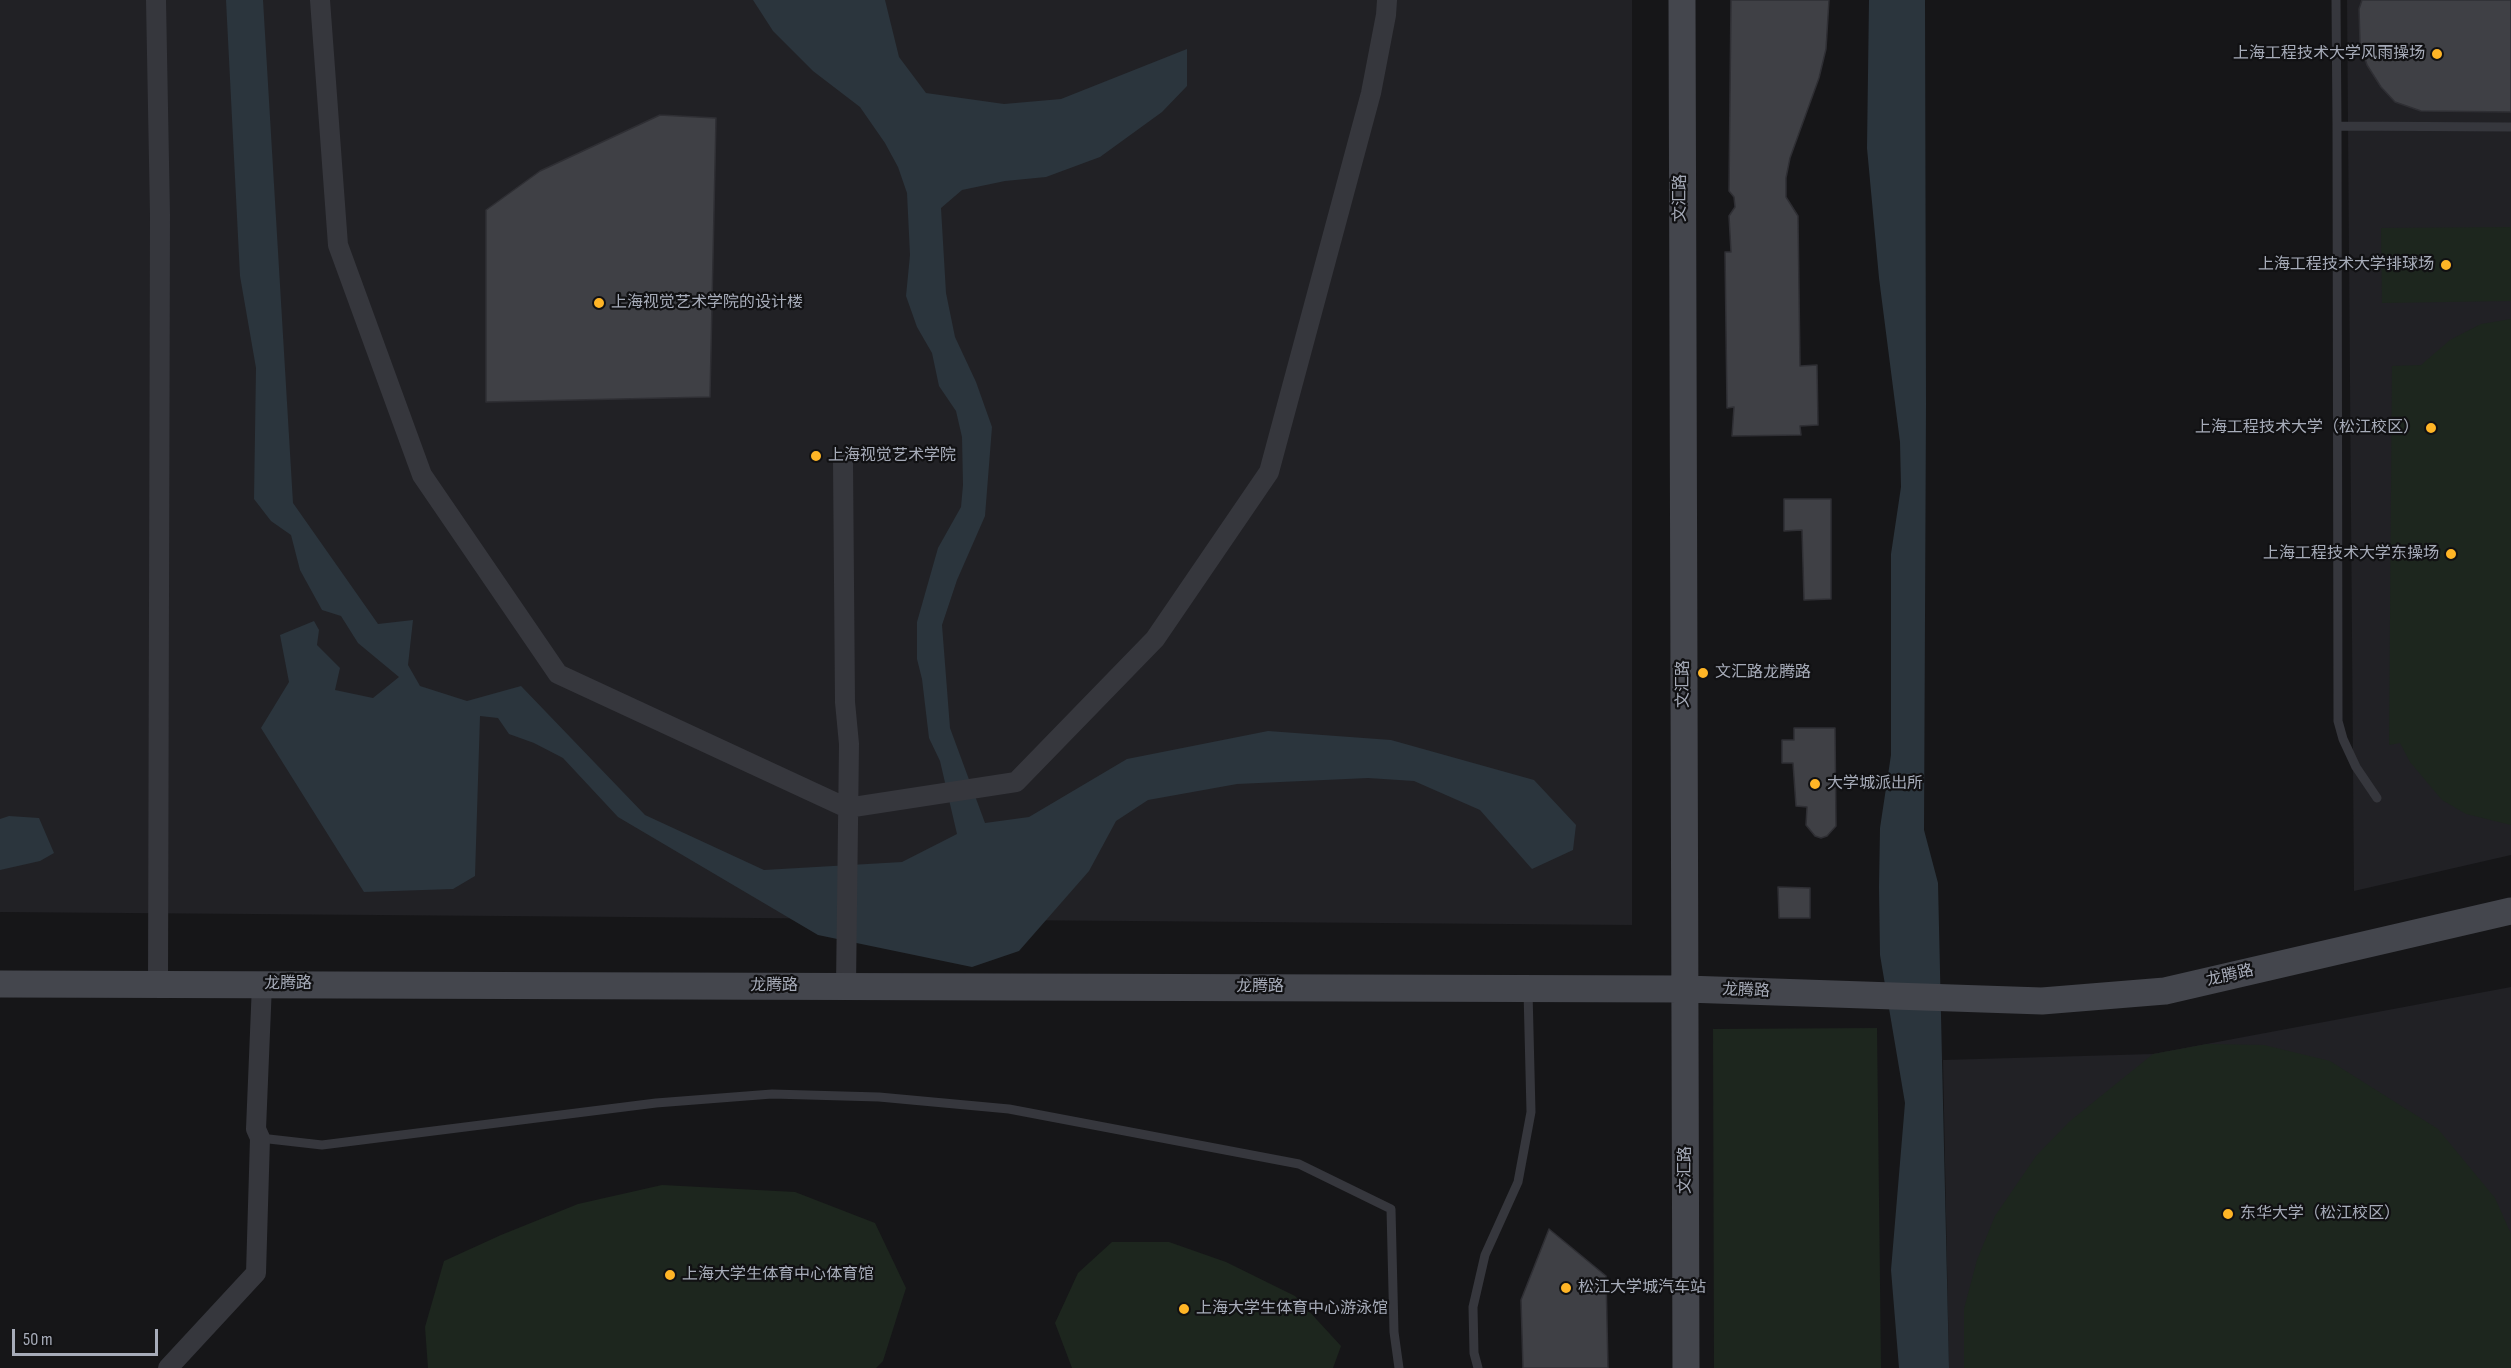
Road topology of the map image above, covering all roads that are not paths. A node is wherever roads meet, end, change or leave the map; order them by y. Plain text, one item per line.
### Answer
1 (156, 0) edge
2 (320, 0) edge
3 (1387, 0) edge
4 (1682, 0) edge
5 (2336, 0) edge
6 (2337, 126) junction
7 (2511, 127) edge
8 (843, 462) dead end
9 (2378, 798) dead end
10 (847, 807) junction
11 (2511, 911) edge
12 (0, 984) edge
13 (158, 984) junction
14 (262, 984) junction
15 (846, 986) junction
16 (1528, 988) junction
17 (1686, 988) junction
18 (261, 1138) junction
19 (168, 1368) edge
20 (1399, 1368) edge
21 (1478, 1368) edge
22 (1686, 1368) edge

1 - 13 street
2 - 10 street
3 - 10 street
4 - 17 main road, 文汇路
5 - 6 lane
6 - 7 lane
6 - 9 lane
8 - 10 street
10 - 15 street
11 - 17 main road, 龙腾路
12 - 13 main road, 龙腾路
13 - 14 main road, 龙腾路
14 - 15 main road, 龙腾路
14 - 18 street
15 - 16 main road, 龙腾路
16 - 17 main road, 龙腾路
16 - 21 lane
17 - 22 main road, 文汇路
18 - 19 street
18 - 20 lane

